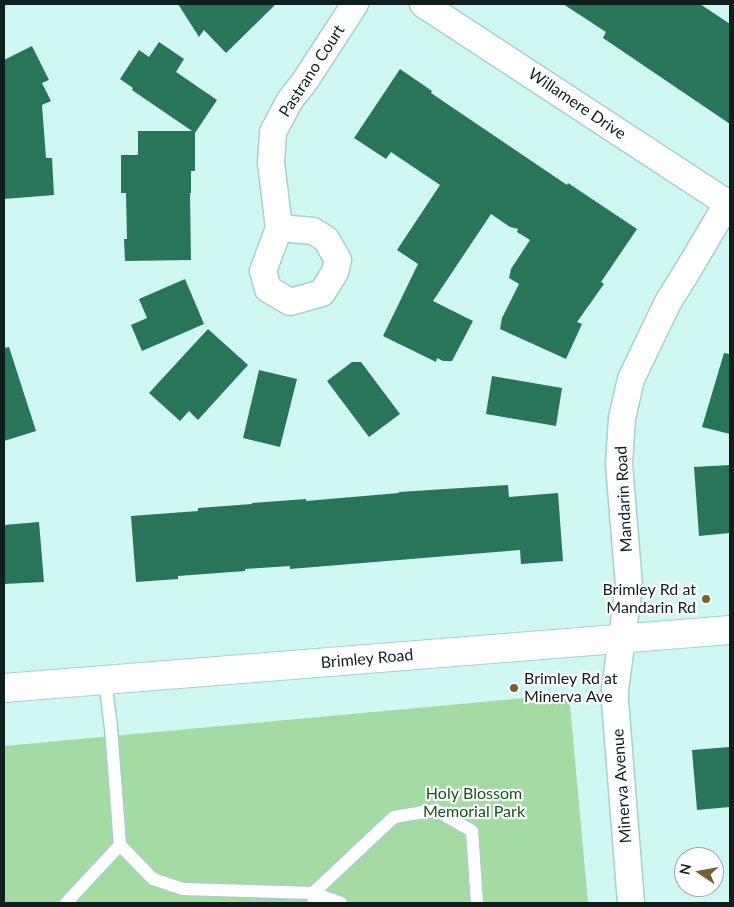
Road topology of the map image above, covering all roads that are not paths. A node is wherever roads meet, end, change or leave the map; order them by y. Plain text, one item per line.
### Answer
1 (355, 4) edge
2 (423, 4) edge
3 (729, 204) edge
4 (279, 228) dead end
5 (730, 630) edge
6 (622, 639) junction
7 (105, 680) junction
8 (4, 688) edge
9 (120, 845) junction
10 (313, 898) edge
11 (66, 903) edge
12 (341, 903) edge
13 (478, 903) edge
14 (631, 903) edge

1 - 4 street, Pastrano Court
2 - 3 street, Willamere Drive
3 - 6 street, Mandarin Road
5 - 6 main road, Brimley Road
6 - 7 main road, Brimley Road
6 - 14 street, Minerva Avenue
7 - 8 main road, Brimley Road
7 - 9 lane
9 - 10 lane
9 - 11 lane
10 - 12 lane
10 - 13 lane

